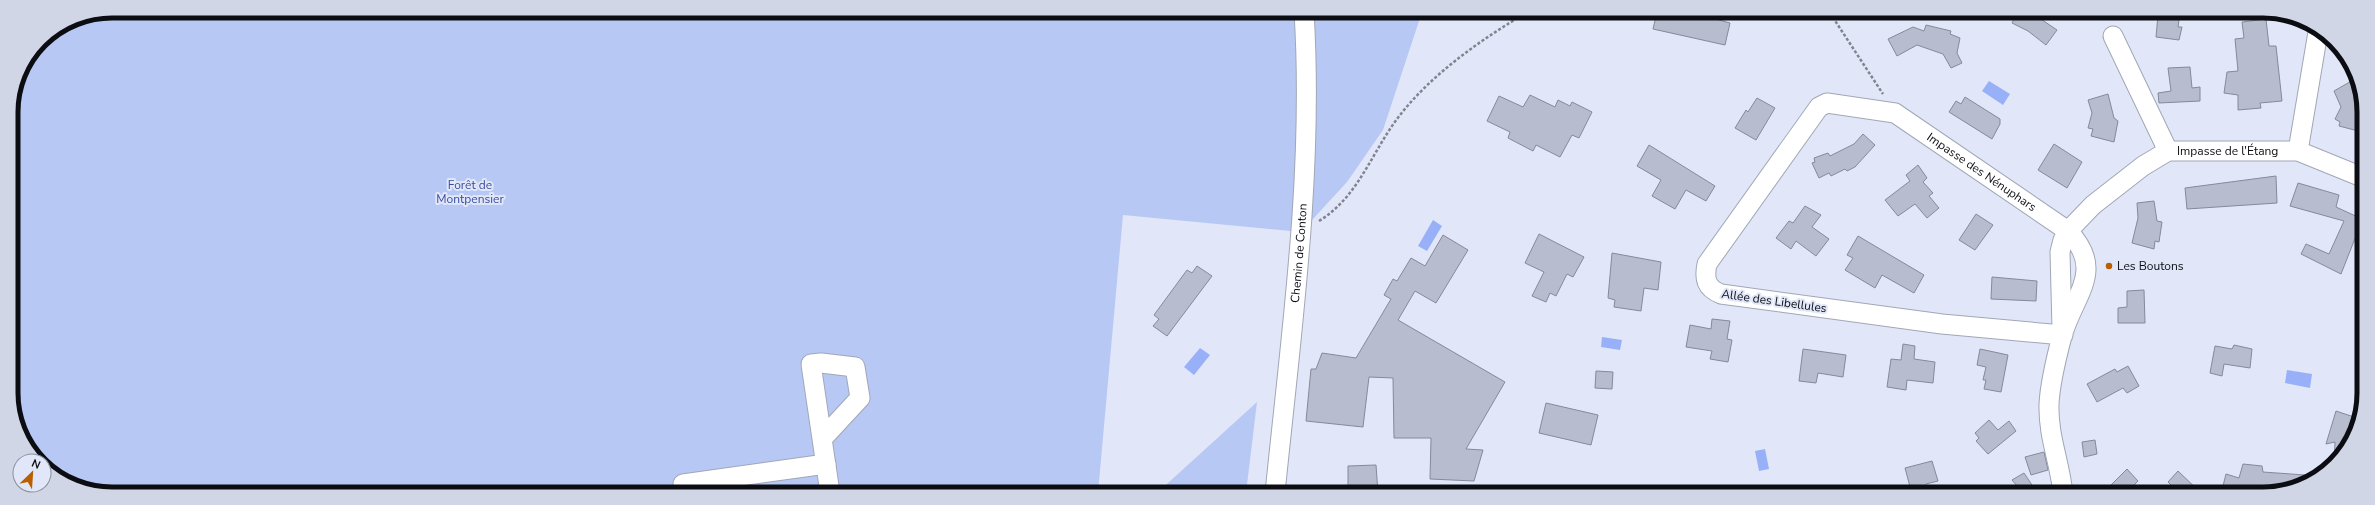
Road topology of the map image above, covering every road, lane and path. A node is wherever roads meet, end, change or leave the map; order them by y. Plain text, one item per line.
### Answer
1 (1304, 18) edge
2 (1518, 18) edge
3 (1834, 18) edge
4 (2317, 35) edge
5 (2113, 36) dead end
6 (1895, 113) junction
7 (2168, 151) junction
8 (2298, 151) junction
9 (2357, 175) edge
10 (2068, 231) junction
11 (1301, 232) junction
12 (2063, 335) junction
13 (822, 439) dead end
14 (826, 464) junction
15 (683, 484) dead end
16 (829, 487) edge
17 (1276, 487) edge
18 (2061, 487) edge

1 - 11 street, Chemin de Conton
2 - 11 path
3 - 6 path
4 - 8 street
5 - 7 street
6 - 10 street, Impasse des Nénuphars
6 - 12 street, Allée des Libellules
7 - 8 street, Impasse de l'Étang
7 - 10 street, Impasse de l'Étang
8 - 9 street, Impasse de l'Étang
10 - 12 street, Impasse de l'Étang
10 - 12 street, Impasse de l'Étang
11 - 17 street, Chemin de Conton
12 - 18 street, Impasse de l'Étang
13 - 14 street
14 - 15 street
14 - 16 street

